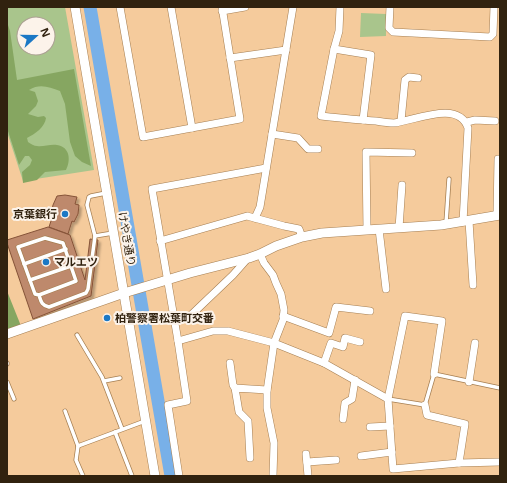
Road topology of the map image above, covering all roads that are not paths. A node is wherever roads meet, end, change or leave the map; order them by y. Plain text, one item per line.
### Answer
1 (75, 7) edge
2 (120, 7) edge
3 (171, 7) edge
4 (245, 7) edge
5 (293, 7) edge
6 (340, 7) edge
7 (390, 7) edge
8 (494, 7) edge
9 (222, 9) edge
10 (334, 49) junction
11 (286, 50) junction
12 (230, 58) junction
13 (418, 78) dead end
14 (363, 120) junction
15 (401, 120) junction
16 (495, 121) dead end
17 (467, 122) junction
18 (192, 128) junction
19 (272, 134) junction
20 (318, 149) dead end
21 (412, 153) dead end
22 (498, 159) dead end
23 (266, 168) junction
24 (448, 179) dead end
25 (402, 185) dead end
26 (107, 193) junction
27 (498, 216) edge
28 (255, 218) junction
29 (466, 222) junction
30 (446, 224) junction
31 (399, 228) junction
32 (379, 229) junction
33 (367, 230) junction
34 (114, 232) junction
35 (95, 236) junction
36 (302, 237) junction
37 (160, 241) junction
38 (66, 249) junction
39 (260, 254) junction
40 (249, 258) junction
41 (24, 264) junction
42 (71, 266) junction
43 (30, 280) junction
44 (167, 280) junction
45 (473, 285) dead end
46 (386, 289) dead end
47 (129, 292) junction
48 (39, 295) junction
49 (370, 310) dead end
50 (284, 316) junction
51 (174, 319) junction
52 (7, 334) edge
53 (77, 334) dead end
54 (178, 341) junction
55 (360, 342) dead end
56 (274, 343) junction
57 (475, 344) dead end
58 (230, 363) dead end
59 (324, 364) junction
60 (434, 374) junction
61 (120, 378) dead end
62 (355, 380) junction
63 (104, 381) junction
64 (7, 382) edge
65 (469, 382) junction
66 (236, 388) junction
67 (500, 388) edge
68 (267, 390) junction
69 (14, 398) dead end
70 (388, 399) junction
71 (426, 404) junction
72 (65, 412) dead end
73 (343, 419) dead end
74 (146, 420) junction
75 (370, 426) dead end
76 (390, 426) junction
77 (122, 429) junction
78 (115, 432) junction
79 (78, 446) junction
80 (392, 452) junction
81 (306, 454) dead end
82 (360, 456) dead end
83 (250, 458) dead end
84 (336, 460) dead end
85 (307, 462) junction
86 (500, 462) edge
87 (459, 463) junction
88 (393, 473) edge
89 (83, 476) edge
90 (132, 476) edge
91 (155, 476) edge
92 (180, 476) edge
93 (272, 476) edge
94 (308, 476) edge

1 - 26 street, けやき通り
2 - 18 street
3 - 18 street
4 - 9 street
5 - 11 street
6 - 10 street
7 - 8 street
9 - 12 street
10 - 14 street
10 - 14 street
11 - 12 street
11 - 19 street
12 - 18 street
13 - 15 street
14 - 15 street
15 - 17 street
16 - 17 street
17 - 29 street
19 - 20 street
19 - 23 street
21 - 33 street
22 - 27 street
23 - 28 street
23 - 37 street
24 - 30 lane
25 - 31 street
26 - 34 street, けやき通り
26 - 35 lane
27 - 29 street
28 - 36 street
28 - 37 street
29 - 30 street
29 - 45 street
30 - 31 street
31 - 32 street
32 - 33 street
32 - 46 street
33 - 36 street
34 - 35 lane
34 - 47 street, けやき通り
35 - 48 lane
36 - 39 street
37 - 44 street
38 - 41 lane
38 - 41 lane
38 - 42 lane
39 - 40 street
39 - 50 street
40 - 44 street
40 - 51 street
41 - 43 lane
42 - 43 lane
42 - 48 lane
43 - 48 lane
44 - 47 street
44 - 51 street
47 - 52 street
47 - 74 street, けやき通り
49 - 50 street
50 - 56 street
51 - 54 street
53 - 63 lane
54 - 56 street
54 - 92 street
55 - 59 street
56 - 59 street
56 - 68 street
57 - 65 street
58 - 66 street
59 - 62 street
60 - 65 lane
60 - 70 street
60 - 71 lane
61 - 63 lane
62 - 70 street
62 - 73 street
63 - 77 lane
64 - 69 lane
65 - 67 lane
66 - 68 street
66 - 83 street
68 - 93 street
70 - 71 lane
70 - 76 street
71 - 87 street
72 - 79 lane
74 - 77 lane
74 - 91 street, けやき通り
75 - 76 street
76 - 80 street
77 - 78 lane
78 - 79 lane
78 - 90 lane
79 - 89 lane
80 - 82 street
80 - 88 street
81 - 85 street
84 - 85 street
85 - 94 street
86 - 87 street
87 - 88 street

